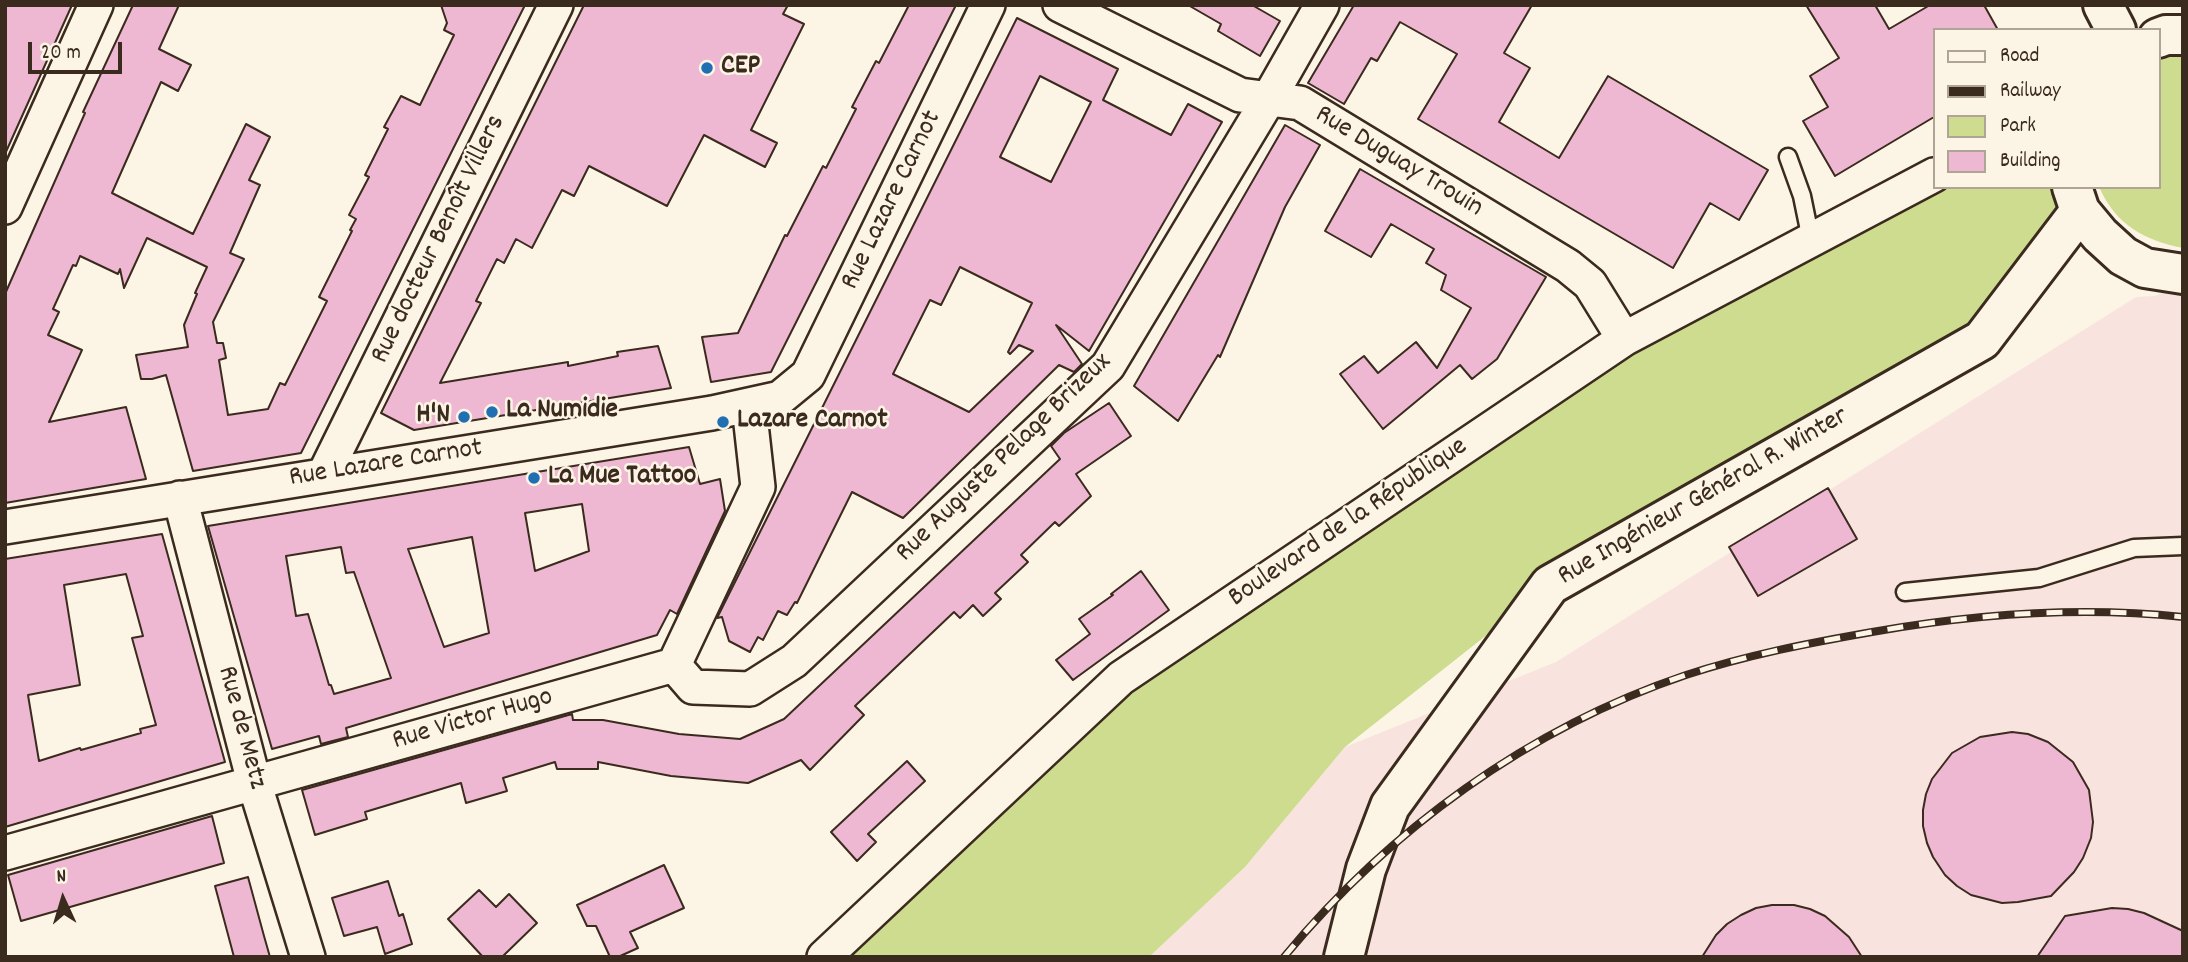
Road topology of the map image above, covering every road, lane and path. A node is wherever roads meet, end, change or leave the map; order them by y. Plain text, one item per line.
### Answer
1 (96, 5) edge
2 (555, 5) edge
3 (988, 5) edge
4 (1060, 5) edge
5 (1322, 5) edge
6 (2103, 5) edge
7 (2115, 28) edge
8 (2183, 35) edge
9 (2160, 37) edge
10 (1268, 100) junction
11 (1788, 157) dead end
12 (1932, 176) edge
13 (2076, 199) edge
14 (5, 207) edge
15 (1811, 240) junction
16 (2183, 274) edge
17 (1623, 339) junction
18 (749, 406) junction
19 (324, 475) junction
20 (180, 498) junction
21 (5, 527) edge
22 (2183, 545) edge
23 (1905, 592) dead end
24 (674, 665) junction
25 (254, 782) junction
26 (5, 853) edge
27 (308, 957) edge
28 (824, 957) edge
29 (1344, 957) edge

1 - 14 street
2 - 19 street, Rue docteur Benoît Villers
3 - 18 street, Rue Lazare Carnot
4 - 10 street, Rue Duguay Trouin
5 - 10 street, Rue Auguste Pelage Brizeux
6 - 7 street
8 - 9 street
10 - 17 street, Rue Duguay Trouin
10 - 24 street, Rue Auguste Pelage Brizeux
11 - 15 lane
12 - 15 street, Boulevard de la République
13 - 16 street
13 - 29 street, Rue Ingénieur Général R. Winter
15 - 17 street, Boulevard de la République
17 - 28 street, Boulevard de la République
18 - 19 street, Rue Lazare Carnot
18 - 24 street
19 - 20 street, Rue Lazare Carnot
20 - 21 street, Rue Lazare Carnot
20 - 25 street, Rue de Metz
22 - 23 lane
24 - 25 street, Rue Victor Hugo
25 - 26 street, Rue Victor Hugo
25 - 27 street, Rue de Metz

